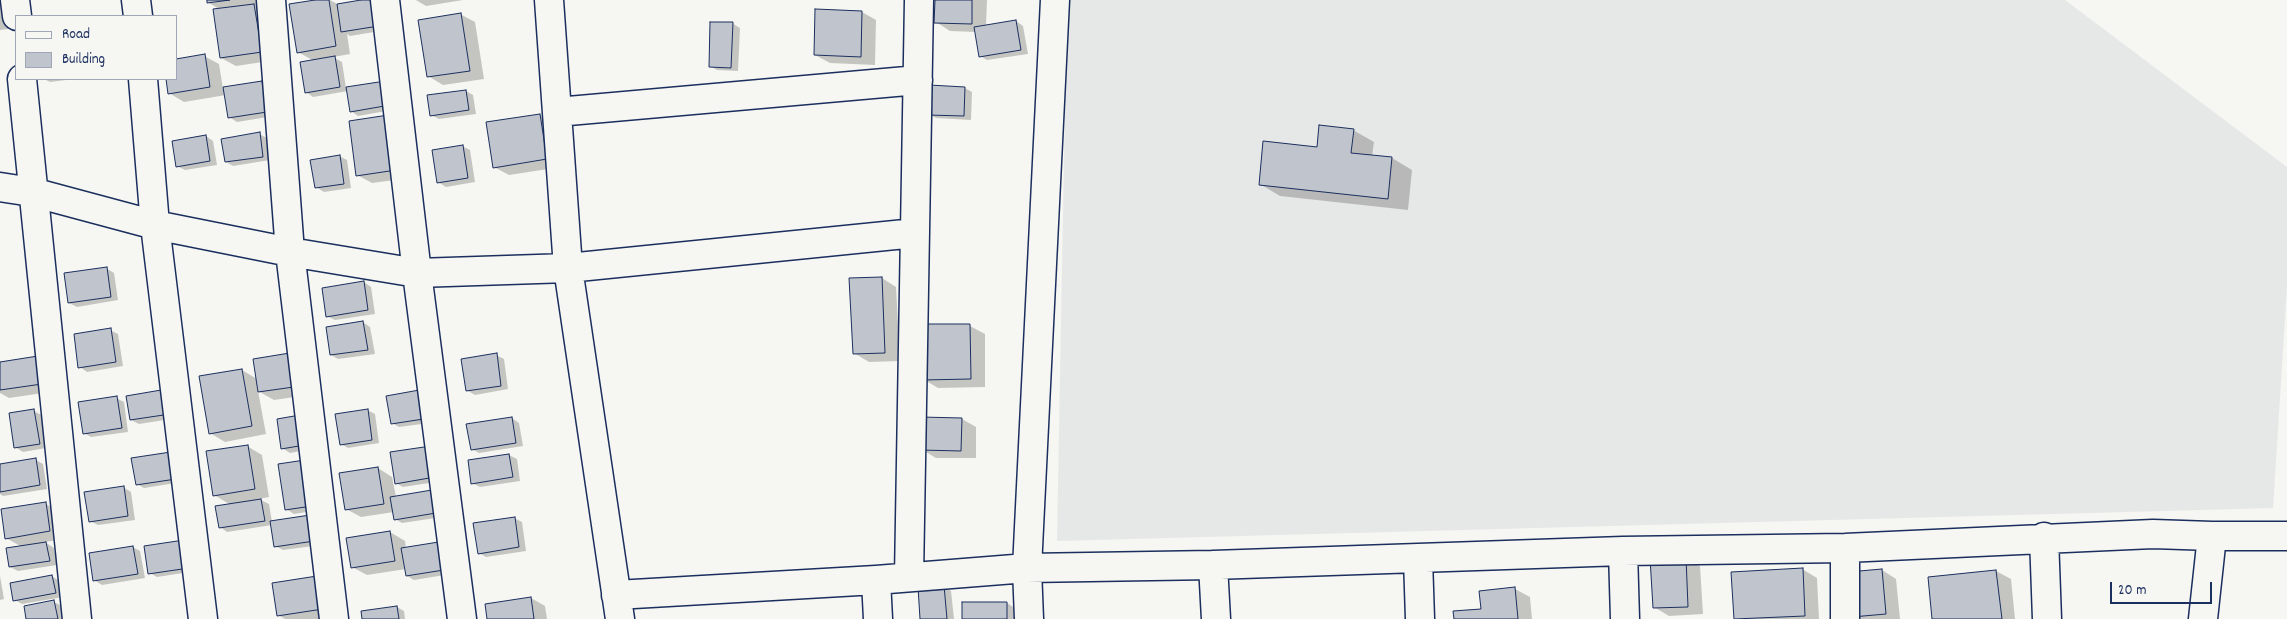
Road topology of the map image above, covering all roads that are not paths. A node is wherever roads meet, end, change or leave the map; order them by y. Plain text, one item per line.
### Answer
1 (15, 0) edge
2 (136, 0) edge
3 (271, 0) edge
4 (385, 0) edge
5 (549, 0) edge
6 (920, 0) edge
7 (1055, 0) edge
8 (17, 15) edge
9 (138, 15) edge
10 (22, 80) edge
11 (143, 80) edge
12 (918, 80) junction
13 (557, 112) junction
14 (0, 187) edge
15 (32, 192) junction
16 (155, 225) junction
17 (916, 233) junction
18 (290, 252) junction
19 (568, 268) junction
20 (417, 273) junction
21 (2212, 536) junction
22 (2287, 536) edge
23 (2044, 537) junction
24 (1845, 548) junction
25 (1623, 551) junction
26 (1418, 559) junction
27 (1213, 565) junction
28 (1027, 568) junction
29 (909, 577) junction
30 (876, 580) junction
31 (618, 607) edge
32 (77, 619) edge
33 (203, 619) edge
34 (334, 619) edge
35 (462, 619) edge
36 (878, 619) edge
37 (1029, 619) edge
38 (1216, 619) edge
39 (1420, 619) edge
40 (1625, 619) edge
41 (1845, 619) edge
42 (2047, 619) edge
43 (2204, 619) edge

1 - 8 street
2 - 9 street
3 - 18 street
4 - 20 street
5 - 13 street
6 - 12 street
7 - 28 street
10 - 15 street
11 - 16 street
12 - 13 street
12 - 17 street
13 - 19 street
14 - 15 street
15 - 16 street
15 - 32 street
16 - 18 street
16 - 33 street
17 - 19 street
17 - 29 street
18 - 20 street
18 - 34 street
19 - 20 street
19 - 31 street
20 - 35 street
21 - 22 street
21 - 23 street
21 - 43 street
23 - 24 street
23 - 42 street
24 - 25 street
24 - 41 street
25 - 26 street
25 - 40 street
26 - 27 street
26 - 39 street
27 - 28 street
27 - 38 street
28 - 29 street
28 - 37 street
29 - 30 street
30 - 31 street
30 - 36 street

